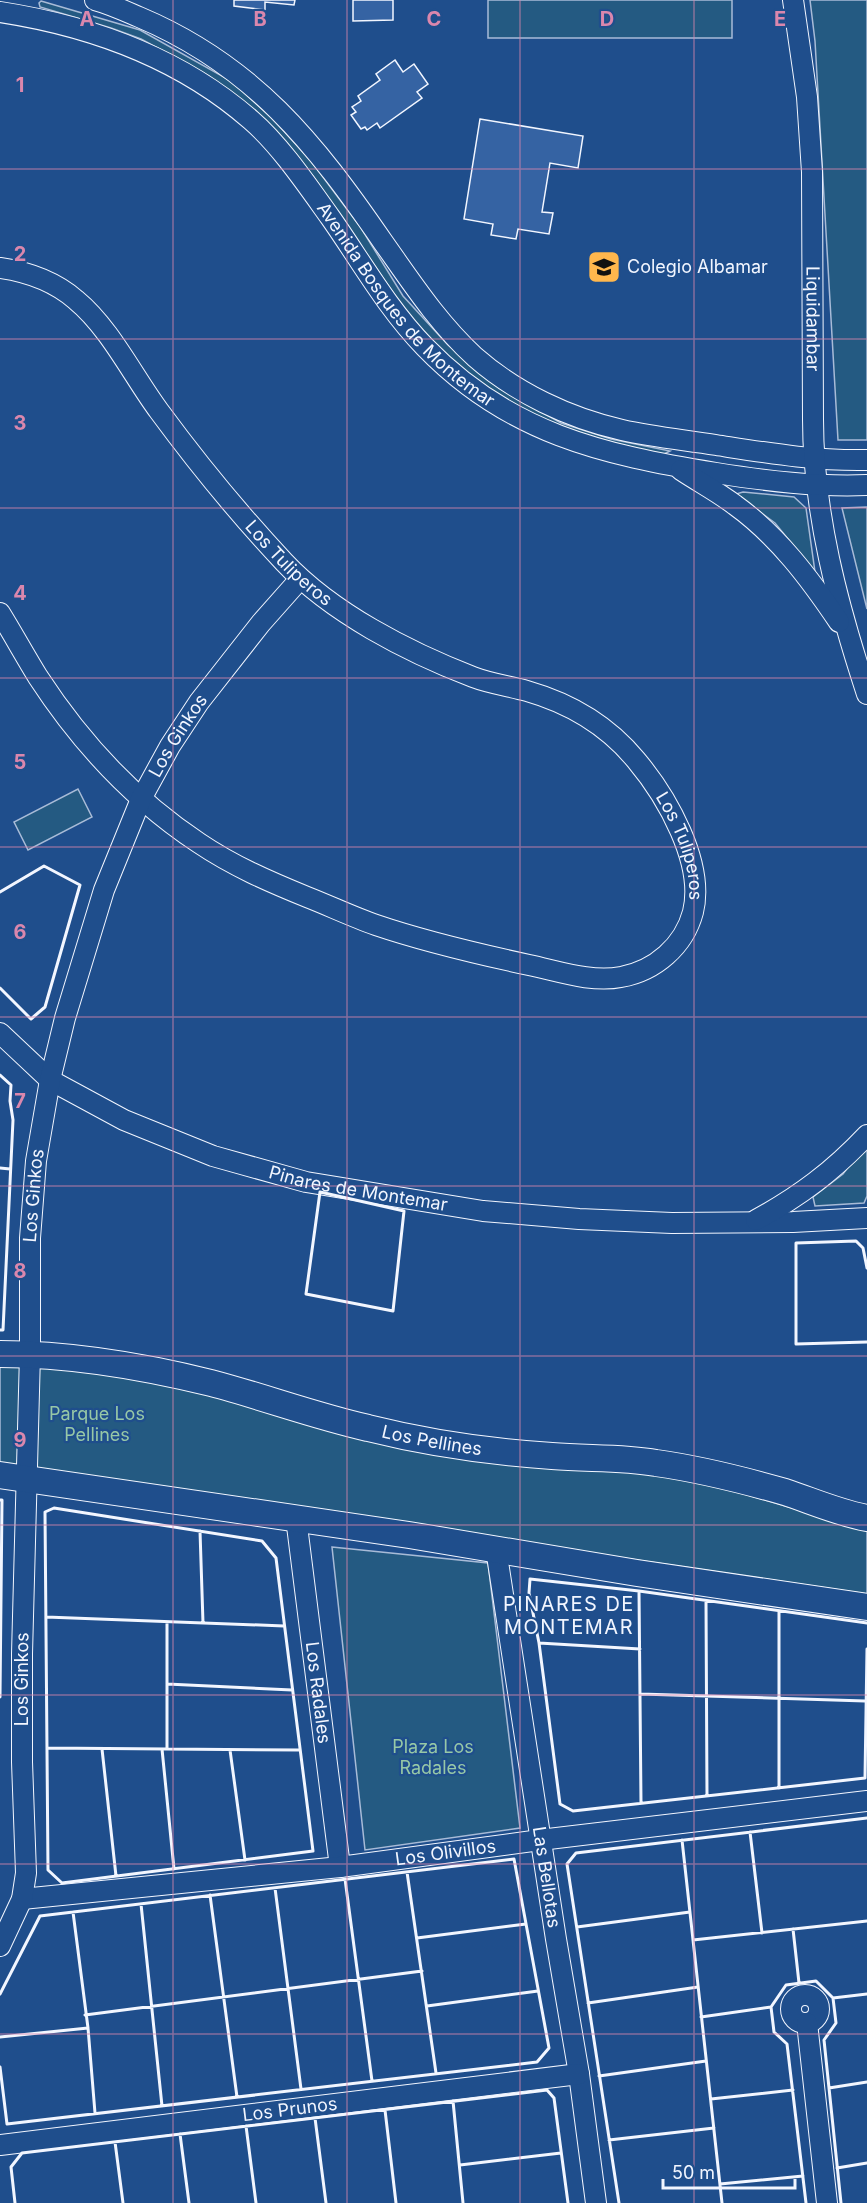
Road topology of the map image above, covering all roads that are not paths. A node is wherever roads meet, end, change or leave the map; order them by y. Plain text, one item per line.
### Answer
1 (95, 0) edge
2 (793, 0) edge
3 (26, 8) edge
4 (0, 12) edge
5 (0, 268) edge
6 (814, 460) junction
7 (867, 460) edge
8 (676, 467) junction
9 (867, 485) edge
10 (818, 486) junction
11 (300, 579) junction
12 (0, 613) edge
13 (848, 635) junction
14 (867, 694) edge
15 (141, 799) junction
16 (0, 1033) edge
17 (50, 1080) junction
18 (867, 1134) edge
19 (867, 1218) edge
20 (752, 1222) junction
21 (0, 1353) edge
22 (30, 1354) junction
23 (0, 1475) edge
24 (27, 1479) junction
25 (296, 1518) junction
26 (867, 1518) edge
27 (496, 1549) junction
28 (867, 1608) edge
29 (867, 1801) edge
30 (540, 1840) junction
31 (340, 1867) junction
32 (22, 1899) junction
33 (0, 1946) edge
34 (807, 2023) dead end
35 (579, 2074) junction
36 (0, 2145) edge
37 (596, 2203) edge
38 (827, 2203) edge

1 - 6 street, Avenida Bosques de Montemar
2 - 6 street, Liquidambar
3 - 4 street, Avenida Bosques de Montemar
3 - 8 street, Avenida Bosques de Montemar
5 - 11 street, Los Tuliperos
6 - 7 street, Avenida Bosques de Montemar
6 - 10 street, Liquidambar
8 - 10 street, Avenida Bosques de Montemar
8 - 13 street, Liquidambar
9 - 10 street, Avenida Bosques de Montemar
10 - 13 street, Liquidambar
11 - 15 street, Los Ginkos
11 - 15 street, Los Tuliperos
12 - 15 street, Los Tuliperos
13 - 14 street, Liquidambar
15 - 17 street, Los Ginkos
16 - 17 street, Pinares de Montemar
17 - 20 street, Pinares de Montemar
17 - 22 street, Los Ginkos
18 - 20 street, Pinares de Montemar
19 - 20 street, Pinares de Montemar
21 - 22 main road, Los Pellines
22 - 24 street, Los Ginkos
22 - 26 main road, Los Pellines
23 - 24 main road
24 - 25 main road
24 - 32 street, Los Ginkos
25 - 27 main road
25 - 31 street, Los Radales
27 - 28 main road
27 - 30 street, Las Bellotas
29 - 30 street, Los Olivillos
30 - 31 street, Los Olivillos
30 - 35 street, Las Bellotas
31 - 32 street, Los Olivillos
32 - 33 street, Los Ginkos
34 - 38 street
35 - 36 street, Los Prunos
35 - 37 street, Las Bellotas

